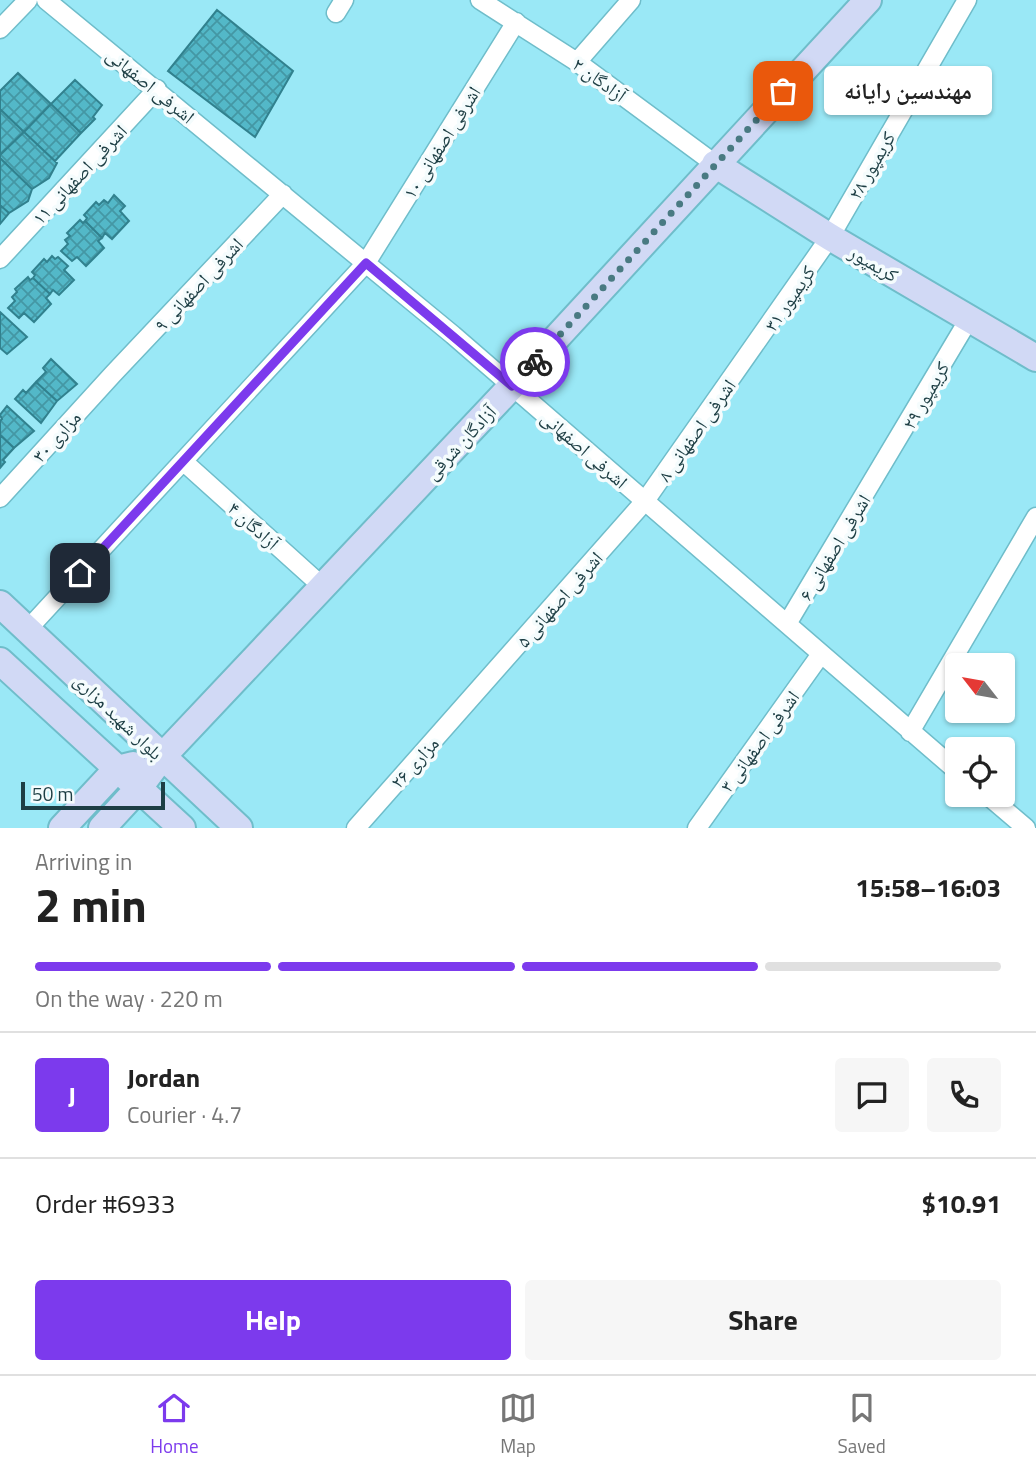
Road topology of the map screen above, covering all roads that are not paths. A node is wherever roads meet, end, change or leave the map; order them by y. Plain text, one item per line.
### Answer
1 (27, 0) edge
2 (46, 0) edge
3 (480, 0) edge
4 (631, 0) edge
5 (868, 0) edge
6 (967, 0) edge
7 (516, 22) junction
8 (0, 29) edge
9 (577, 62) junction
10 (157, 89) junction
11 (715, 164) junction
12 (283, 194) junction
13 (830, 237) junction
14 (0, 259) edge
15 (366, 263) junction
16 (970, 319) junction
17 (1035, 357) edge
18 (747, 359) joint
19 (113, 374) joint
20 (512, 386) junction
21 (184, 462) junction
22 (881, 470) joint
23 (0, 498) edge
24 (645, 502) junction
25 (1036, 517) edge
26 (323, 587) junction
27 (0, 604) edge
28 (787, 624) junction
29 (28, 629) junction
30 (821, 654) junction
31 (0, 661) edge
32 (473, 697) joint
33 (910, 732) junction
34 (162, 757) junction
35 (945, 761) edge
36 (117, 769) junction
37 (138, 789) junction
38 (1002, 807) edge
39 (1036, 816) edge
40 (62, 828) edge
41 (102, 828) edge
42 (182, 828) edge
43 (239, 828) edge
44 (356, 828) edge
45 (696, 828) edge
46 (1027, 828) edge

1 - 8 street
2 - 10 street, اشرفی اصفهانی
3 - 7 street, آزادگان ۲
4 - 9 street
5 - 11 main road, آزادگان شرقی
6 - 13 street, کریمپور ۲۸
7 - 9 street, آزادگان ۲
7 - 15 street, اشرفی اصفهانی ۱۰
9 - 11 street, آزادگان ۲
10 - 12 street, اشرفی اصفهانی
10 - 14 street, اشرفی اصفهانی ۱۱
11 - 13 main road, کریمپور
11 - 20 main road, آزادگان شرقی
12 - 15 street, اشرفی اصفهانی
12 - 19 street, اشرفی اصفهانی ۹
13 - 16 main road, کریمپور
13 - 18 street, کریمپور ۳۱
15 - 20 street, اشرفی اصفهانی
15 - 21 street, اشرفی اصفهانی ۱۰
16 - 17 main road, کریمپور
16 - 22 street, کریمپور ۲۹
18 - 24 street, اشرفی اصفهانی ۸
19 - 23 street, مزاری ۳۰
20 - 24 street, اشرفی اصفهانی
20 - 26 main road, آزادگان شرقی
21 - 26 street, آزادگان ۴
21 - 29 street, اشرفی اصفهانی ۱۰
22 - 28 street, اشرفی اصفهانی ۶
24 - 28 street, اشرفی اصفهانی
24 - 32 street, اشرفی اصفهانی ۵
25 - 33 street
26 - 34 main road, آزادگان شرقی
27 - 29 main road, بلوار شهید مزاری
28 - 30 street, اشرفی اصفهانی
29 - 34 main road, بلوار شهید مزاری
30 - 33 street, اشرفی اصفهانی
30 - 45 street, اشرفی اصفهانی ۳
31 - 36 main road, بلوار شهید مزاری
32 - 44 street, مزاری ۲۶
33 - 35 street, اشرفی اصفهانی
34 - 36 main road
34 - 37 main road, آزادگان شرقی
34 - 43 main road, بلوار شهید مزاری
36 - 37 main road, بلوار شهید مزاری
36 - 40 main road
37 - 41 main road, آزادگان شرقی
37 - 42 main road, بلوار شهید مزاری
38 - 46 street
39 - 46 street

